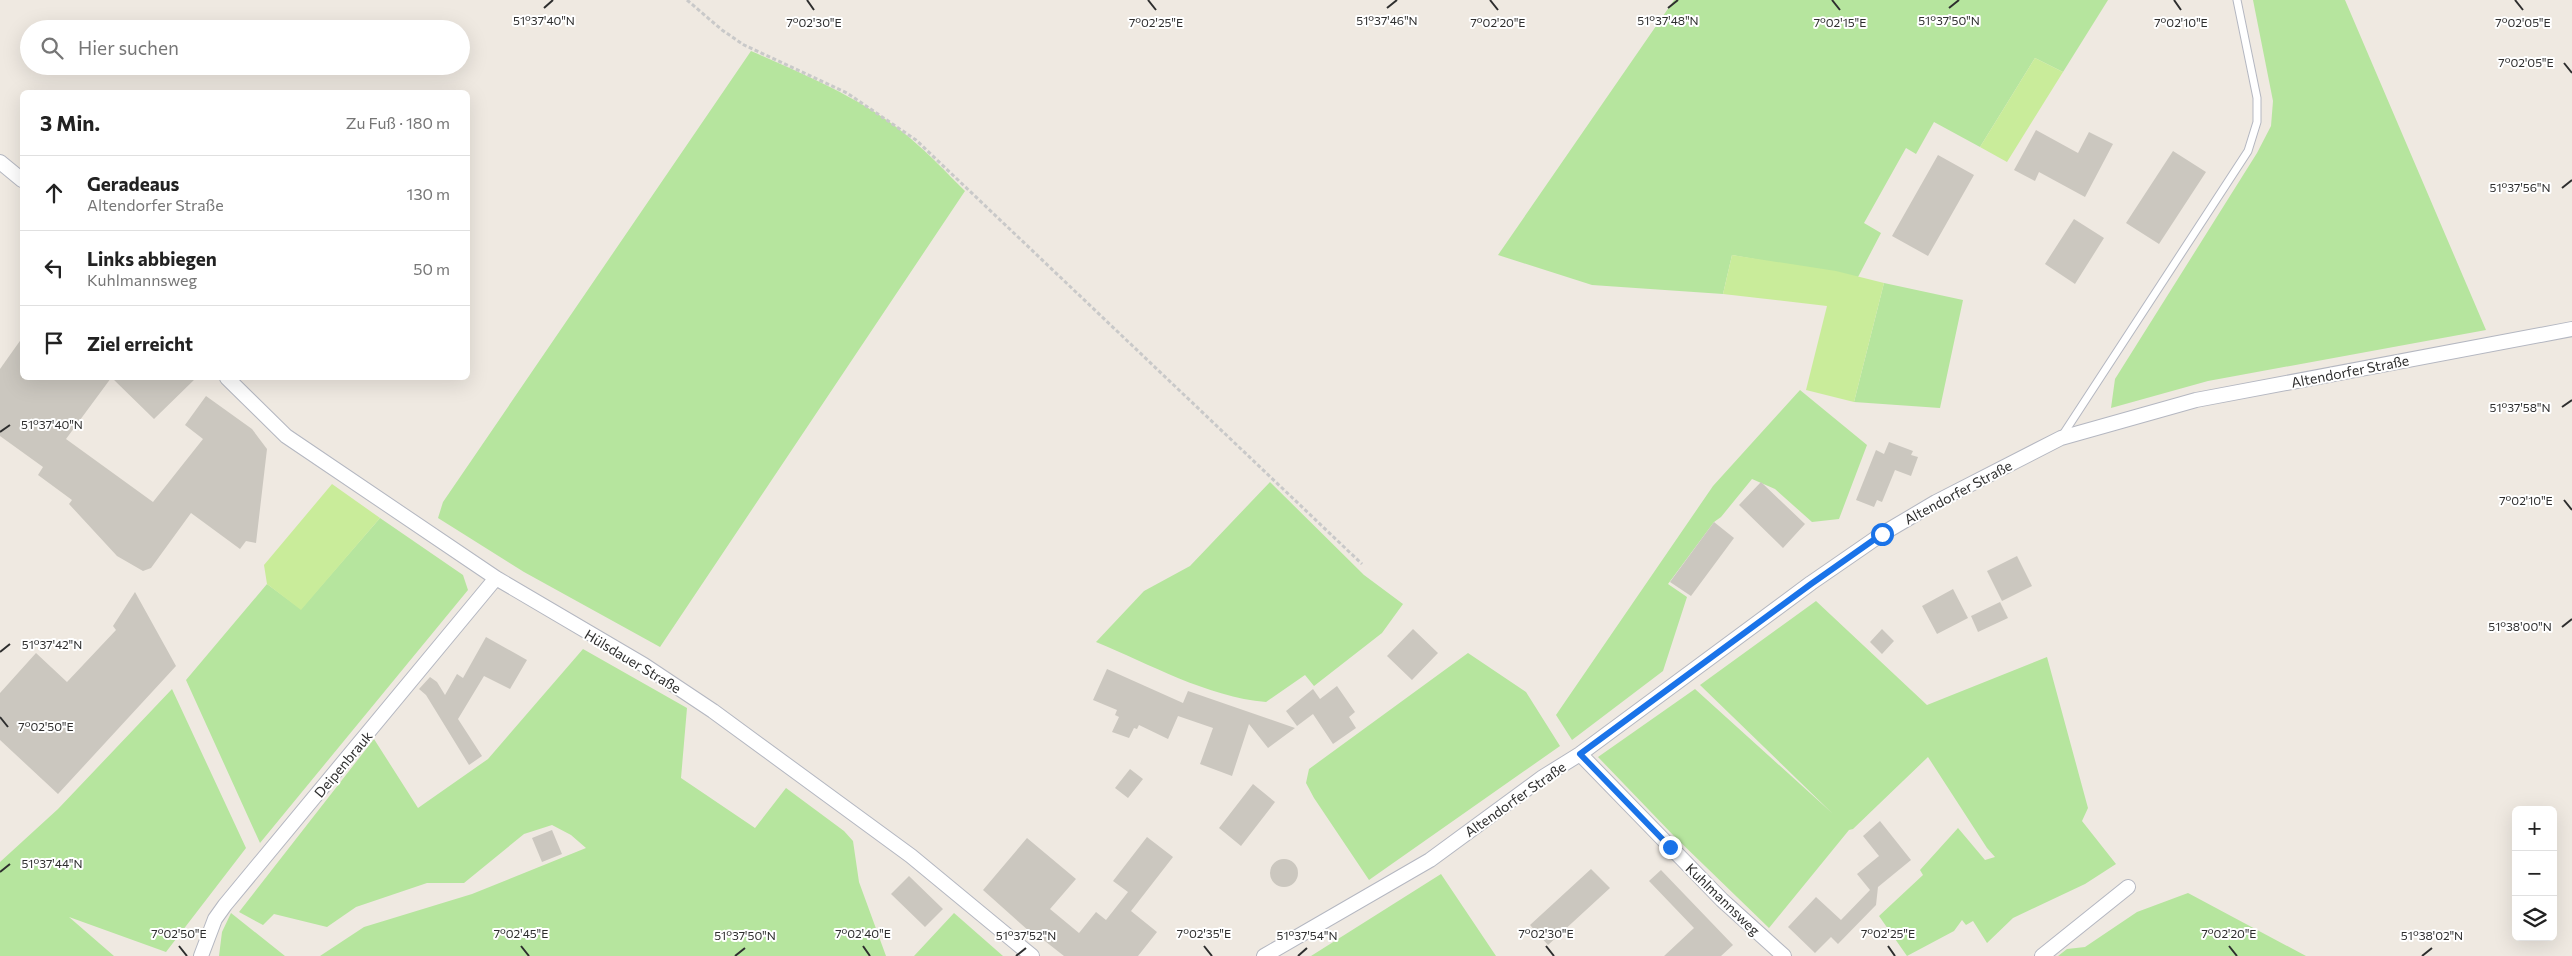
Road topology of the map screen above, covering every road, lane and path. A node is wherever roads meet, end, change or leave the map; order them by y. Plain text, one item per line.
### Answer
1 (687, 0) edge
2 (2236, 0) edge
3 (0, 162) edge
4 (20, 178) edge
5 (2572, 329) edge
6 (229, 380) edge
7 (2060, 438) junction
8 (1362, 564) dead end
9 (496, 578) junction
10 (1580, 754) junction
11 (2128, 887) dead end
12 (201, 956) edge
13 (1032, 956) edge
14 (1264, 956) edge
15 (1784, 956) edge
16 (2042, 956) edge

1 - 8 path
2 - 7 lane, Altendorfer Straße
3 - 4 street
5 - 7 street, Altendorfer Straße
6 - 9 street, Hülsdauer Straße
7 - 10 street, Altendorfer Straße
9 - 12 street, Deipenbrauk
9 - 13 street, Hülsdauer Straße
10 - 14 street, Altendorfer Straße
10 - 15 street, Kuhlmannsweg
11 - 16 street

